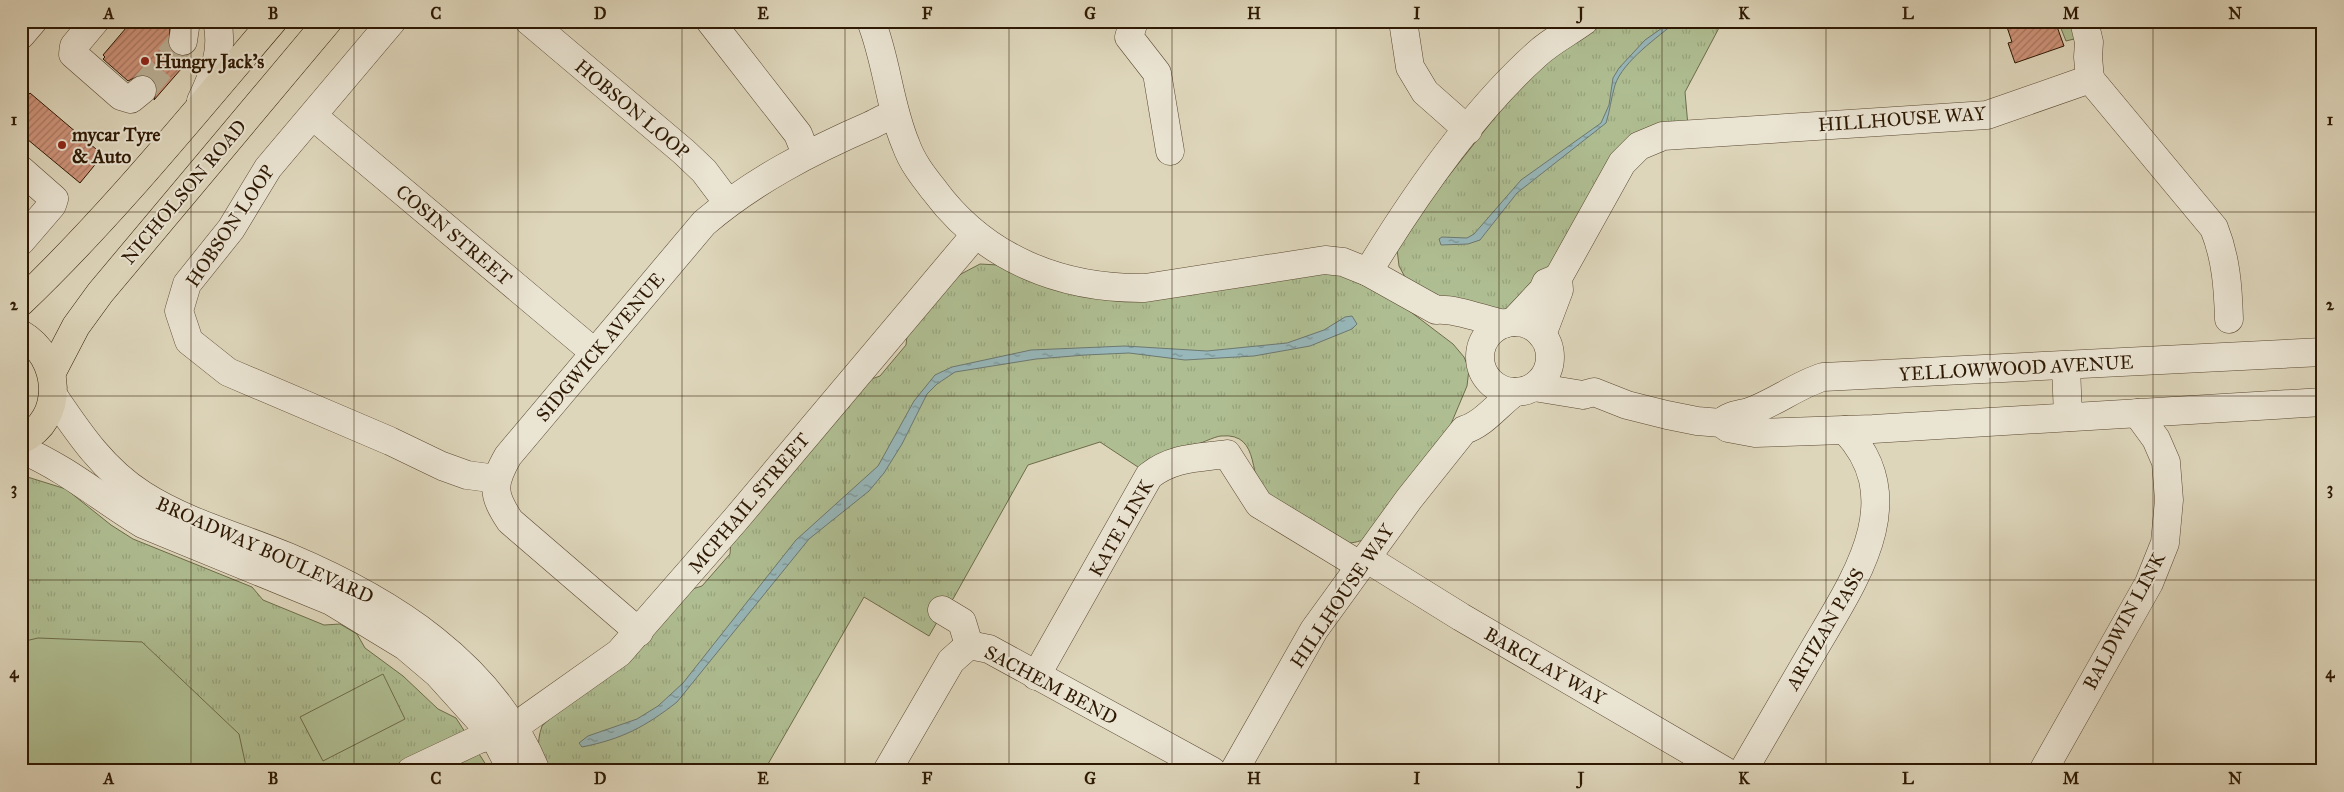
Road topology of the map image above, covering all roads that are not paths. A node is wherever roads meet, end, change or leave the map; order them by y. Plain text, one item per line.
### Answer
1 (33, 21) edge
2 (94, 21) edge
3 (217, 21) edge
4 (273, 21) edge
5 (328, 21) edge
6 (392, 21) edge
7 (529, 21) edge
8 (710, 21) edge
9 (871, 21) edge
10 (1403, 21) edge
11 (1584, 21) edge
12 (2084, 21) edge
13 (1132, 29) edge
14 (21, 35) edge
15 (2090, 78) junction
16 (142, 90) tunnel mouth
17 (197, 111) junction
18 (895, 114) junction
19 (313, 116) junction
20 (1468, 130) junction
21 (1170, 151) dead end
22 (806, 154) junction
23 (28, 178) edge
24 (728, 203) junction
25 (21, 212) edge
26 (975, 235) junction
27 (21, 241) edge
28 (1368, 272) junction
29 (1558, 278) junction
30 (21, 302) edge
31 (1436, 310) junction
32 (2229, 319) junction
33 (1509, 323) junction
34 (21, 334) edge
35 (1546, 347) junction
36 (2323, 352) edge
37 (595, 353) junction
38 (2262, 355) junction
39 (2199, 358) junction
40 (1484, 366) junction
41 (2066, 366) junction
42 (52, 383) junction
43 (1524, 390) junction
44 (1594, 392) junction
45 (2323, 402) edge
46 (2194, 409) junction
47 (2137, 413) junction
48 (2068, 417) junction
49 (1721, 423) junction
50 (1903, 427) junction
51 (1464, 430) junction
52 (1845, 430) junction
53 (21, 440) edge
54 (21, 449) edge
55 (2166, 462) junction
56 (1874, 476) junction
57 (497, 478) junction
58 (1364, 562) junction
59 (942, 610) dead end
60 (639, 632) junction
61 (969, 645) junction
62 (1036, 676) junction
63 (504, 732) junction
64 (428, 767) edge
65 (512, 771) edge
66 (536, 771) edge
67 (887, 771) edge
68 (1212, 771) edge
69 (1234, 771) edge
70 (1725, 771) edge
71 (1743, 771) edge
72 (2043, 771) edge

1 - 14 street
2 - 16 street
3 - 17 street
4 - 17 main road
5 - 42 main road, NICHOLSON ROAD
6 - 19 street, HOBSON LOOP
7 - 24 street, HOBSON LOOP
8 - 22 street
9 - 18 street
10 - 20 street
11 - 20 street
12 - 15 street
13 - 21 street
15 - 29 street, HILLHOUSE WAY
15 - 32 street
17 - 30 main road
18 - 22 street, SIDGWICK AVENUE
18 - 26 street
19 - 37 street, COSIN STREET
19 - 57 street, HOBSON LOOP
20 - 28 street
22 - 24 street, SIDGWICK AVENUE
23 - 25 street
23 - 27 street
24 - 37 street, SIDGWICK AVENUE
26 - 28 street
26 - 60 street, MCPHAIL STREET
28 - 31 street
29 - 33 street, HILLHOUSE WAY
29 - 35 street, HILLHOUSE WAY
31 - 33 street
31 - 40 street
32 - 38 street
32 - 39 street
33 - 35 street
33 - 40 street
34 - 42 main road
35 - 43 street
35 - 44 street
36 - 38 street, YELLOWWOOD AVENUE
37 - 57 street, SIDGWICK AVENUE
38 - 39 street, YELLOWWOOD AVENUE
39 - 41 street, YELLOWWOOD AVENUE
40 - 43 street
40 - 51 street, HILLHOUSE WAY
41 - 48 street
41 - 49 street, YELLOWWOOD AVENUE
42 - 53 main road, NICHOLSON ROAD
42 - 63 street, BROADWAY BOULEVARD
43 - 44 street
43 - 51 street, HILLHOUSE WAY
44 - 49 street
45 - 46 street
46 - 47 street
46 - 55 street, BALDWIN LINK
47 - 48 street
47 - 55 street, BALDWIN LINK
48 - 50 street
49 - 52 street
50 - 52 street
50 - 56 street, ARTIZAN PASS
51 - 58 street, HILLHOUSE WAY
52 - 56 street, ARTIZAN PASS
54 - 63 street, BROADWAY BOULEVARD
55 - 72 street, BALDWIN LINK
56 - 71 street, ARTIZAN PASS
57 - 60 street
58 - 62 street, KATE LINK
58 - 69 street, HILLHOUSE WAY
58 - 70 street, BARCLAY WAY
59 - 61 street
60 - 63 street, MCPHAIL STREET
61 - 62 street, SACHEM BEND
61 - 67 street, SACHEM BEND
62 - 68 street, SACHEM BEND
63 - 64 street, MCPHAIL STREET
63 - 65 street, BROADWAY BOULEVARD
63 - 66 street, BROADWAY BOULEVARD

